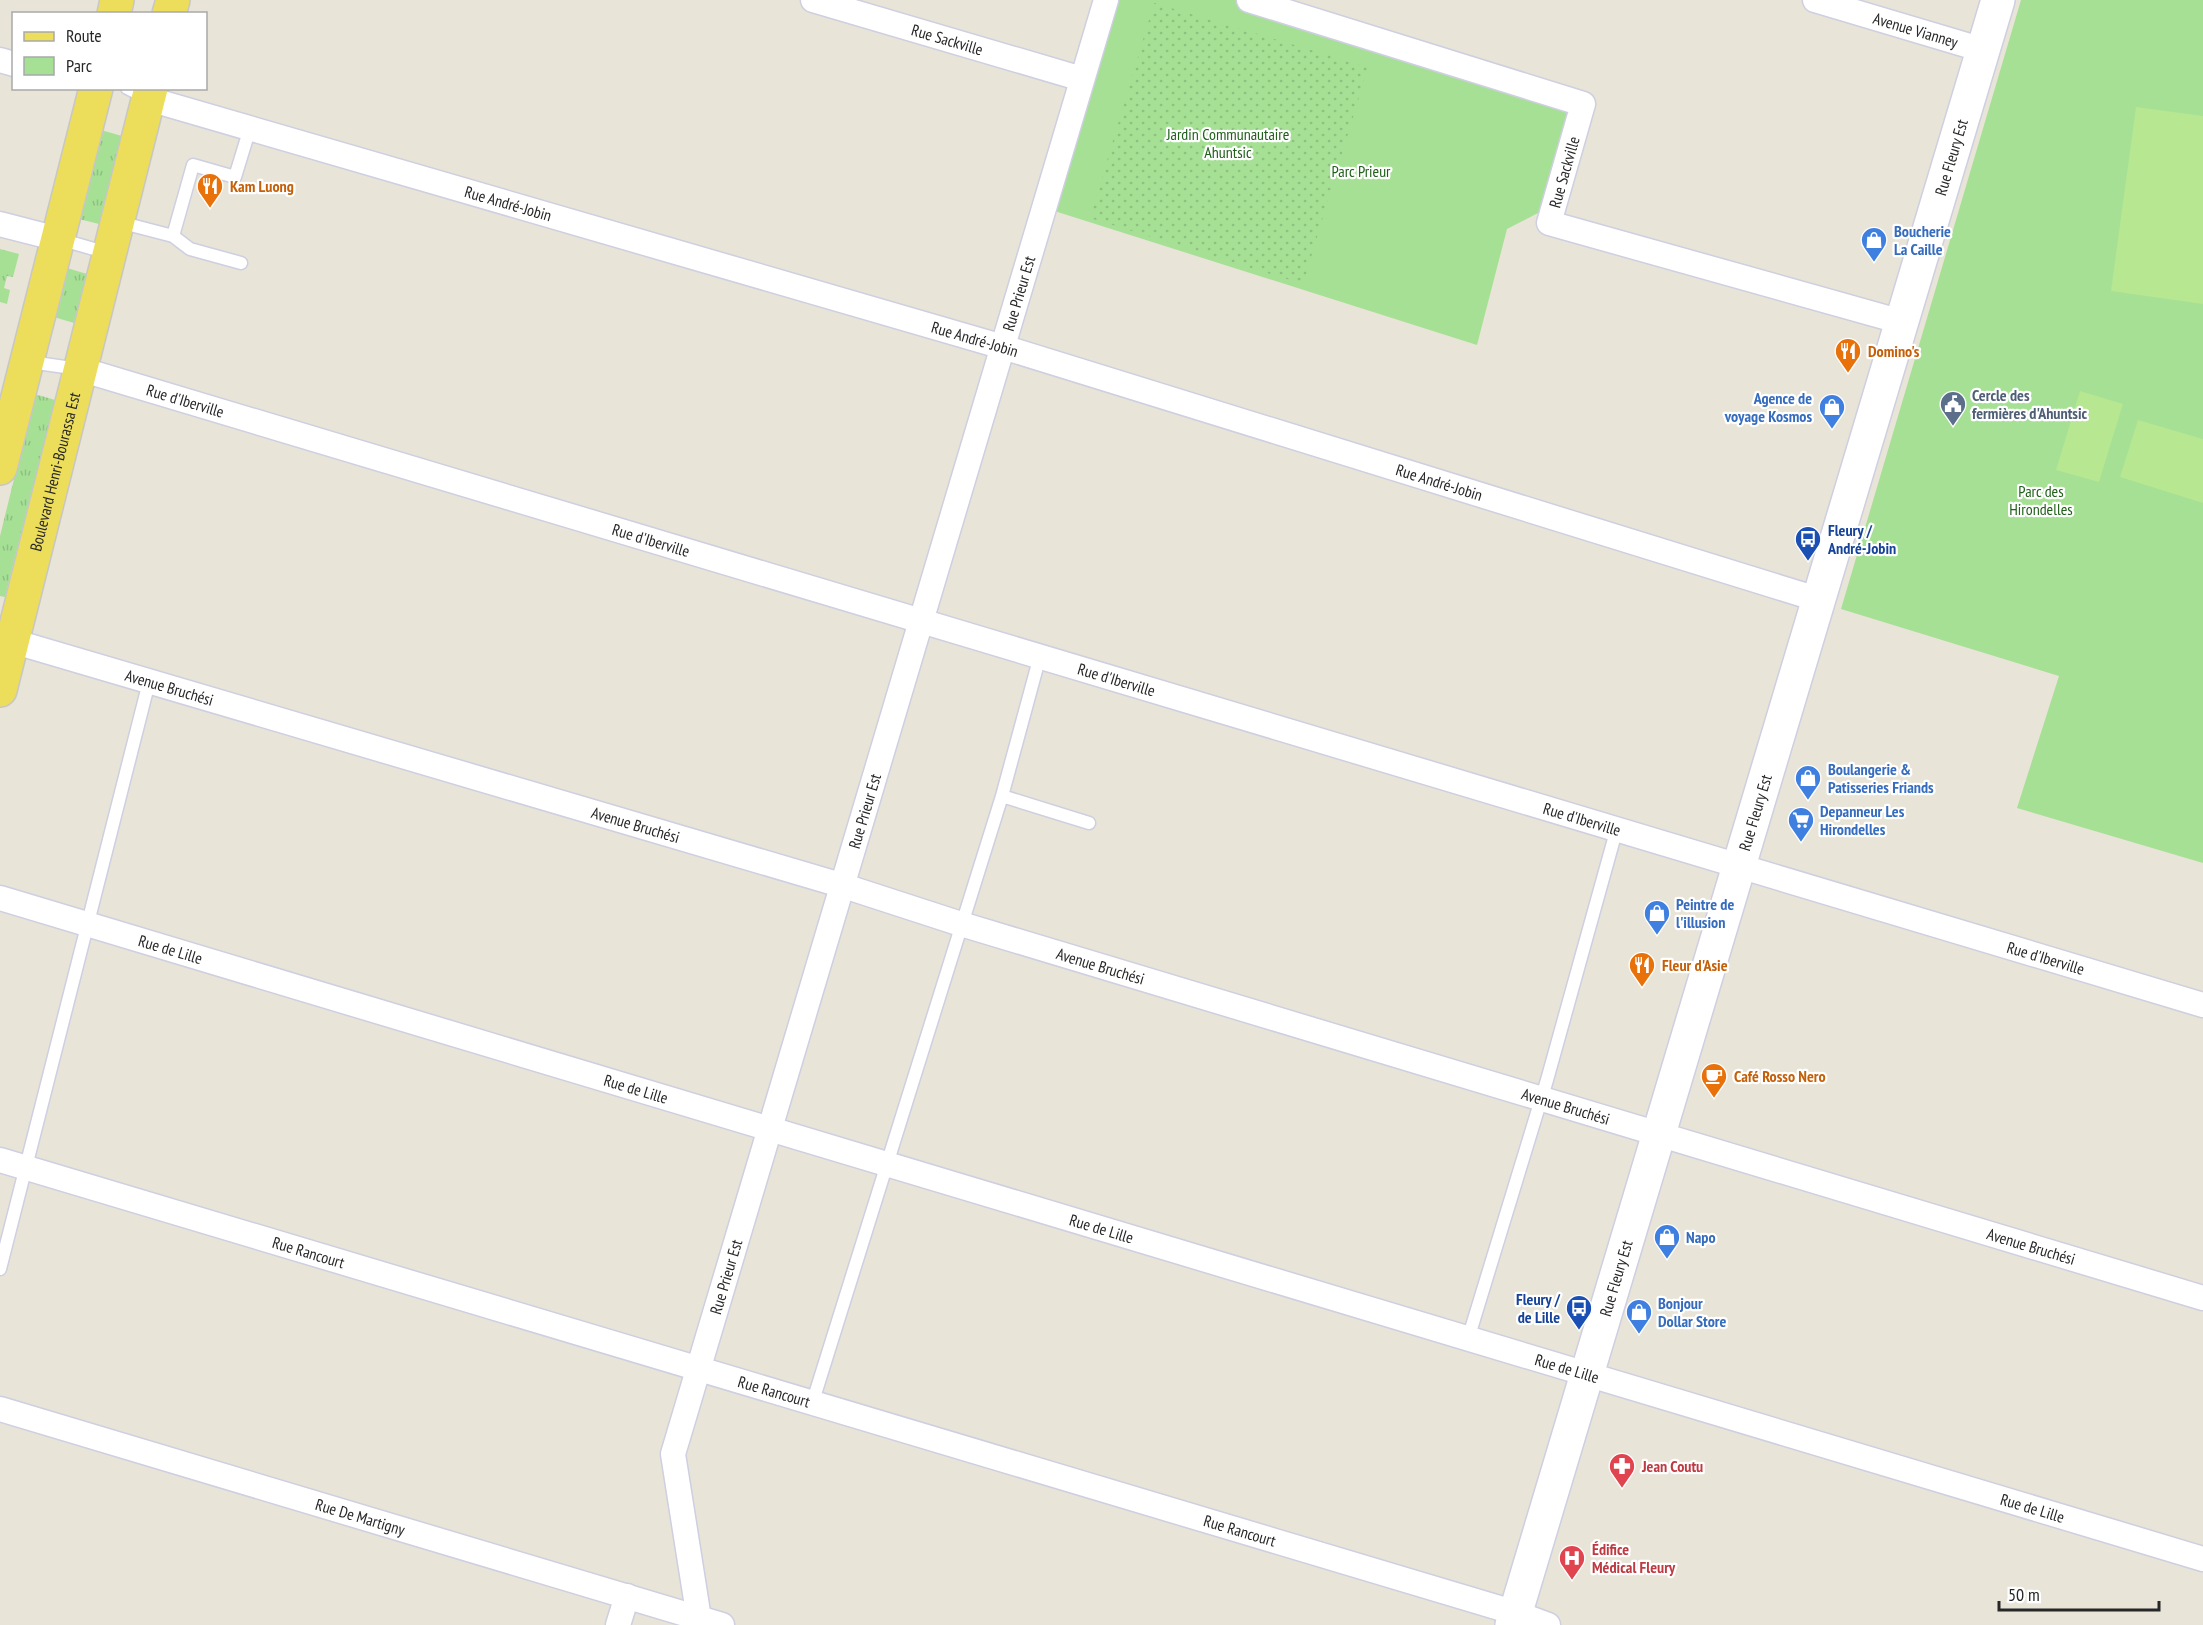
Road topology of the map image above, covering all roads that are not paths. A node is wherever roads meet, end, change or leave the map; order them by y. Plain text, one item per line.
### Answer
1 (813, 0) edge
2 (1106, 0) edge
3 (1249, 0) edge
4 (1815, 0) edge
5 (1998, 0) edge
6 (1983, 50) junction
7 (1082, 79) junction
8 (95, 90) edge
9 (142, 92) edge
10 (250, 128) junction
11 (118, 222) junction
12 (0, 224) edge
13 (173, 236) junction
14 (58, 239) junction
15 (110, 253) junction
16 (241, 263) dead end
17 (1902, 322) junction
18 (1003, 347) junction
19 (28, 356) junction
20 (80, 369) junction
21 (0, 468) edge
22 (1820, 600) junction
23 (921, 618) junction
24 (6, 635) edge
25 (1040, 656) junction
26 (149, 682) junction
27 (0, 690) edge
28 (1002, 796) junction
29 (1089, 823) dead end
30 (1617, 828) junction
31 (1740, 866) junction
32 (844, 886) junction
33 (0, 898) edge
34 (86, 924) junction
35 (961, 924) junction
36 (2203, 1005) edge
37 (1541, 1096) junction
38 (770, 1129) junction
39 (1660, 1135) junction
40 (0, 1160) edge
41 (888, 1164) junction
42 (27, 1168) junction
43 (0, 1269) edge
44 (2203, 1298) edge
45 (1468, 1339) junction
46 (697, 1369) junction
47 (1587, 1374) junction
48 (812, 1404) junction
49 (0, 1409) edge
50 (2203, 1558) edge
51 (627, 1596) junction
52 (1514, 1619) edge
53 (699, 1621) edge
54 (618, 1625) edge
55 (629, 1625) edge
56 (722, 1625) edge
57 (1548, 1625) edge

1 - 7 street, Rue Sackville
2 - 7 street, Rue Prieur Est
3 - 17 street, Rue Sackville
4 - 6 street, Avenue Vianney
5 - 6 street, Rue Fleury Est
6 - 17 street, Rue Fleury Est
7 - 18 street, Rue Prieur Est
8 - 14 main road
9 - 10 street, Rue André-Jobin
9 - 11 main road, Boulevard Henri-Bourassa Est
10 - 13 lane
10 - 18 street, Rue André-Jobin
11 - 13 lane
11 - 15 main road, Boulevard Henri-Bourassa Est
12 - 14 street
13 - 16 lane
14 - 15 lane
14 - 19 main road
15 - 20 main road, Boulevard Henri-Bourassa Est
17 - 22 street, Rue Fleury Est
18 - 22 street, Rue André-Jobin
18 - 23 street, Rue Prieur Est
19 - 20 lane, Rue d'Iberville
19 - 21 main road
20 - 23 street, Rue d'Iberville
20 - 24 main road, Boulevard Henri-Bourassa Est
22 - 31 street, Rue Fleury Est
23 - 25 street, Rue d'Iberville
23 - 32 street, Rue Prieur Est
24 - 26 street, Avenue Bruchési
24 - 27 main road, Boulevard Henri-Bourassa Est
25 - 28 lane
25 - 30 street, Rue d'Iberville
26 - 32 street, Avenue Bruchési
26 - 34 lane
28 - 29 lane
28 - 35 lane
30 - 31 street, Rue d'Iberville
30 - 37 lane
31 - 36 street, Rue d'Iberville
31 - 39 street, Rue Fleury Est
32 - 35 street, Avenue Bruchési
32 - 38 street, Rue Prieur Est
33 - 34 street, Rue de Lille
34 - 38 street, Rue de Lille
34 - 42 lane
35 - 37 street, Avenue Bruchési
35 - 41 lane
37 - 39 street, Avenue Bruchési
37 - 45 lane
38 - 41 street, Rue de Lille
38 - 46 street, Rue Prieur Est
39 - 44 street, Avenue Bruchési
39 - 47 street, Rue Fleury Est
40 - 42 street, Rue Rancourt
41 - 45 street, Rue de Lille
41 - 48 lane
42 - 43 lane
42 - 46 street, Rue Rancourt
45 - 47 street, Rue de Lille
46 - 48 street, Rue Rancourt
46 - 53 street, Rue Prieur Est
47 - 50 street, Rue de Lille
47 - 52 street, Rue Fleury Est
48 - 52 street, Rue Rancourt
49 - 51 street, Rue De Martigny
51 - 53 street, Rue De Martigny
51 - 54 street
51 - 55 street
52 - 57 street, Rue Rancourt
53 - 56 street, Rue De Martigny

